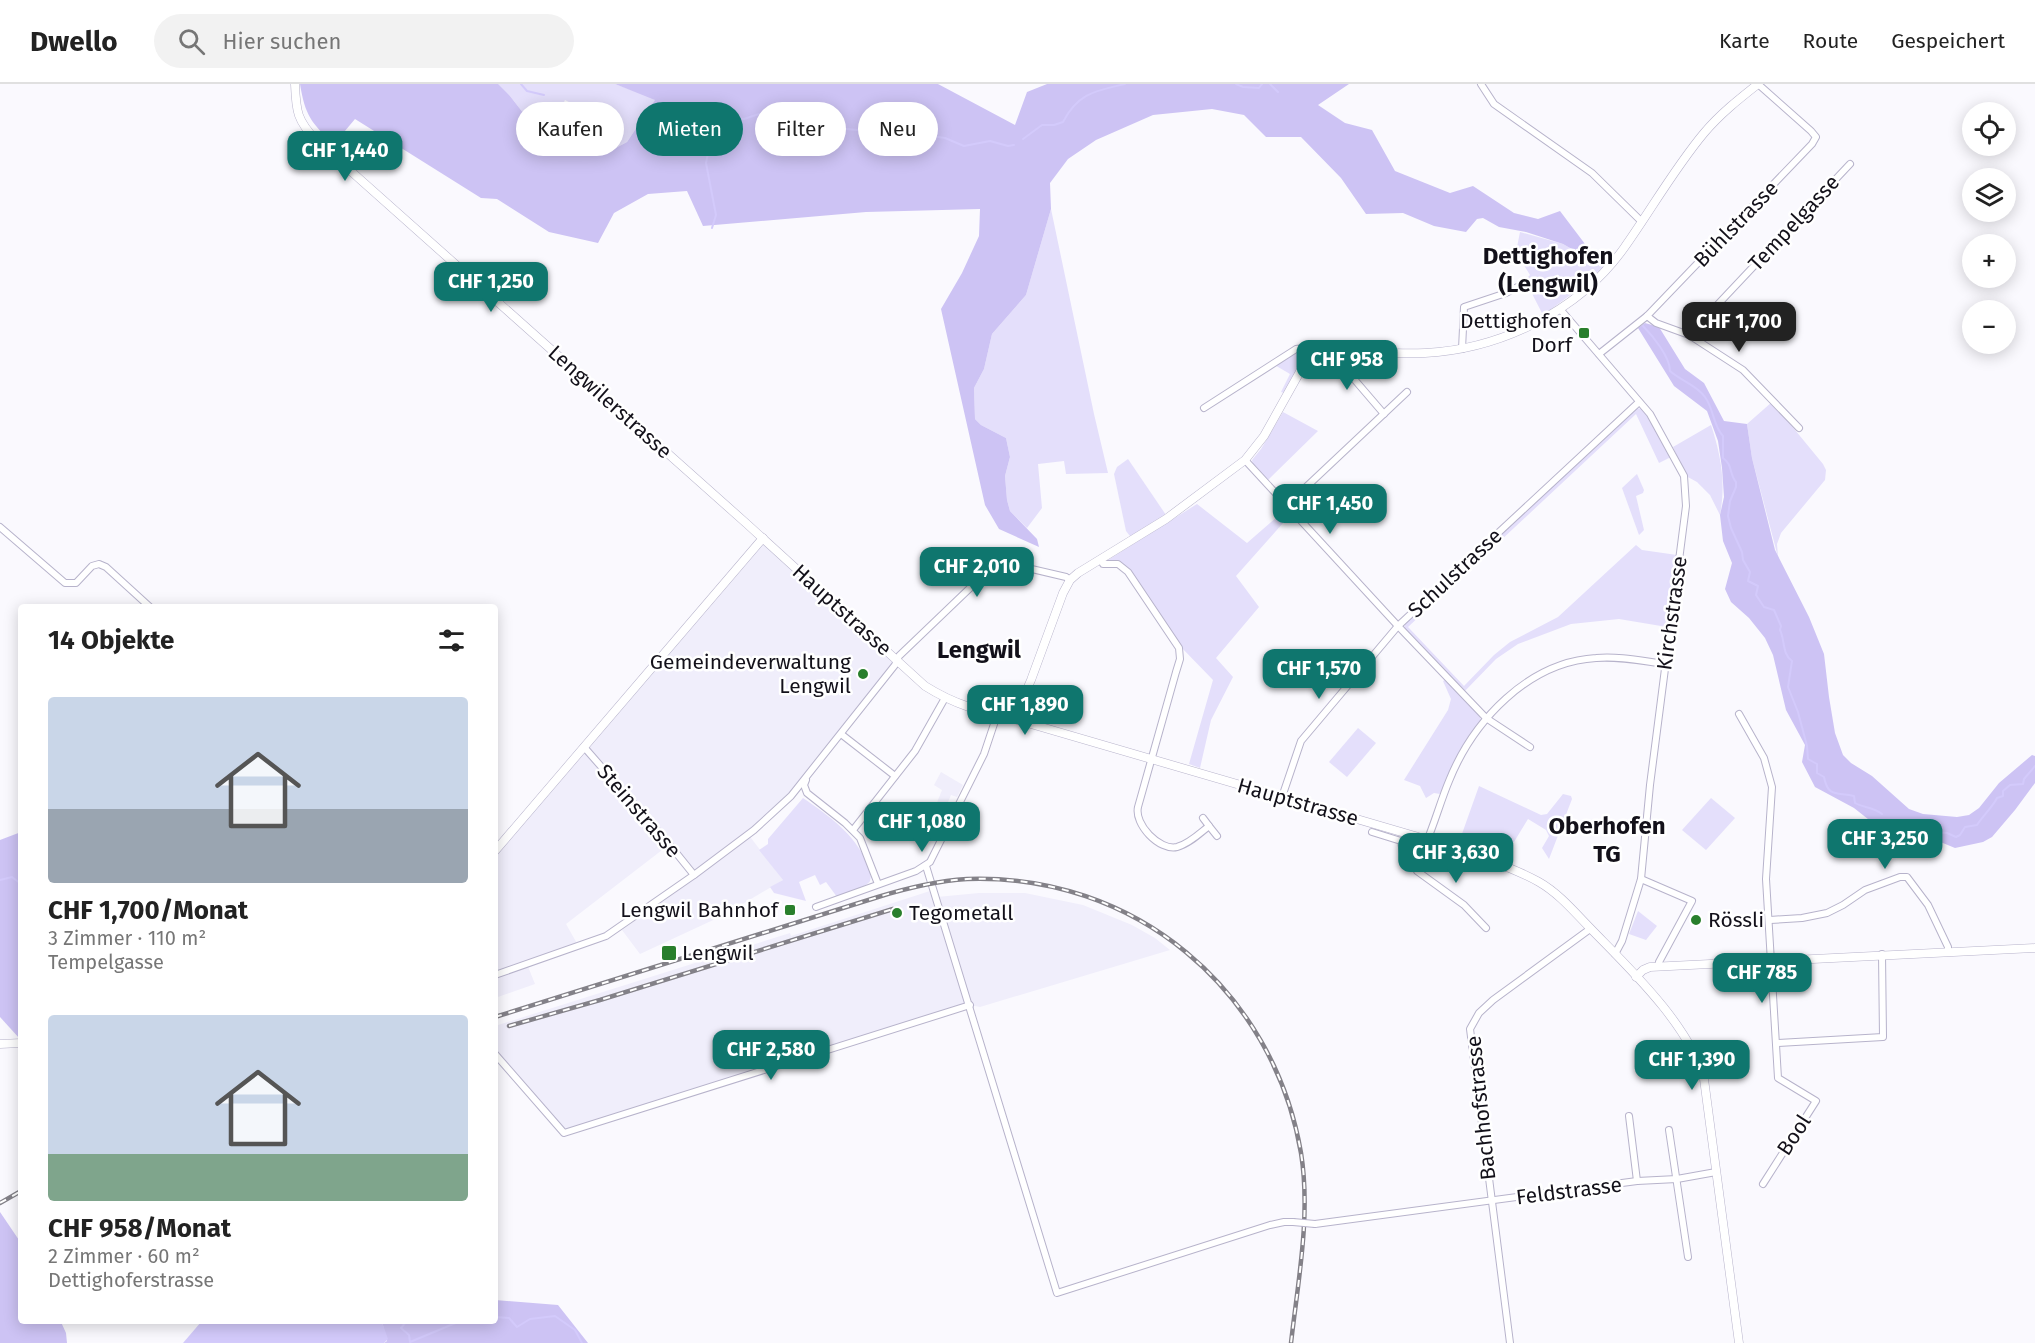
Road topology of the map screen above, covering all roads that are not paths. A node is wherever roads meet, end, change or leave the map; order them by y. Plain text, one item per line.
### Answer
1 (295, 84) edge
2 (1481, 84) edge
3 (1758, 84) edge
4 (1850, 164) dead end
5 (1642, 222) junction
6 (1525, 283) dead end
7 (1560, 309) junction
8 (1647, 316) junction
9 (1689, 335) junction
10 (1458, 349) junction
11 (1360, 351) junction
12 (1599, 354) junction
13 (1312, 355) junction
14 (1407, 392) dead end
15 (1639, 402) junction
16 (1204, 408) dead end
17 (1384, 414) junction
18 (1799, 428) dead end
19 (1245, 460) junction
20 (1287, 505) junction
21 (0, 527) edge
22 (763, 538) junction
23 (1101, 559) junction
24 (1070, 580) junction
25 (147, 604) edge
26 (1398, 626) junction
27 (897, 661) junction
28 (1665, 664) junction
29 (945, 698) junction
30 (1738, 714) dead end
31 (997, 715) junction
32 (1486, 718) junction
33 (1014, 719) junction
34 (841, 734) junction
35 (584, 747) junction
36 (1530, 747) dead end
37 (1151, 759) junction
38 (895, 776) junction
39 (806, 779) junction
40 (1282, 797) junction
41 (1203, 818) dead end
42 (1209, 826) junction
43 (853, 830) junction
44 (1372, 832) dead end
45 (1217, 836) dead end
46 (1426, 840) junction
47 (498, 847) edge
48 (926, 866) junction
49 (1414, 866) junction
50 (694, 875) junction
51 (1641, 879) junction
52 (878, 884) junction
53 (816, 907) dead end
54 (1770, 920) junction
55 (1486, 928) dead end
56 (1590, 929) junction
57 (2035, 948) edge
58 (1948, 951) junction
59 (1615, 954) junction
60 (1882, 954) junction
61 (1771, 960) junction
62 (1658, 967) junction
63 (498, 974) edge
64 (1636, 977) junction
65 (970, 1005) junction
66 (18, 1043) edge
67 (1778, 1043) junction
68 (0, 1044) edge
69 (498, 1057) edge
70 (1629, 1116) dead end
71 (1670, 1130) dead end
72 (1716, 1172) junction
73 (1677, 1179) junction
74 (1637, 1181) junction
75 (1763, 1184) dead end
76 (1491, 1201) junction
77 (1688, 1257) dead end
78 (1510, 1343) edge
79 (1738, 1343) edge

1 - 22 street, Lengwilerstrasse
2 - 5 street
3 - 5 street
3 - 8 street, Bühlstrasse
4 - 9 street, Tempelgasse
5 - 7 street
6 - 10 street
7 - 10 street
7 - 12 street, Kirchstrasse
8 - 9 street
8 - 12 street, Bühlstrasse
9 - 18 street
10 - 11 street
11 - 13 street
11 - 17 street
12 - 15 street, Kirchstrasse
13 - 16 street
13 - 19 street
14 - 17 street
15 - 26 street, Schulstrasse
15 - 28 street, Kirchstrasse
17 - 20 street
19 - 20 street
19 - 23 street
20 - 26 street
21 - 25 street
22 - 27 street, Hauptstrasse
22 - 35 street
23 - 24 street
23 - 37 street
24 - 27 street, Steinstrasse
24 - 33 street
26 - 32 street
26 - 40 street, Schulstrasse
27 - 29 street, Hauptstrasse
27 - 34 street, Steinstrasse
28 - 32 street
28 - 51 street, Kirchstrasse
29 - 31 street, Hauptstrasse
29 - 38 street
30 - 54 street, Bool
31 - 33 street, Hauptstrasse
31 - 48 street
32 - 36 street
32 - 46 street
33 - 37 street, Hauptstrasse
34 - 38 street
34 - 39 street, Steinstrasse
35 - 47 street
35 - 50 street, Steinstrasse
37 - 40 street, Hauptstrasse
37 - 42 street
38 - 43 street
39 - 43 street
39 - 50 street, Steinstrasse
40 - 46 street, Hauptstrasse
41 - 42 street
42 - 45 street
43 - 52 street
44 - 49 street
46 - 49 street
46 - 56 street, Hauptstrasse
48 - 52 street
48 - 65 street
49 - 55 street
50 - 63 street, Steinstrasse
51 - 59 street, Kirchstrasse
51 - 62 street
52 - 53 street
54 - 58 street
54 - 61 street, Bool
56 - 59 street, Hauptstrasse
56 - 76 street, Bachhofstrasse
57 - 58 street
58 - 60 street
59 - 64 street, Hauptstrasse
60 - 61 street
60 - 67 street
61 - 62 street
61 - 67 street, Bool
62 - 64 street
64 - 72 street, Hauptstrasse
65 - 69 street
65 - 76 street, Feldstrasse, bridge
66 - 68 street
67 - 75 street, Bool
70 - 74 street
71 - 73 street
72 - 73 street, Feldstrasse
72 - 79 street, Hauptstrasse
73 - 74 street, Feldstrasse
73 - 77 street
74 - 76 street, Feldstrasse
76 - 78 street, Bachhofstrasse

